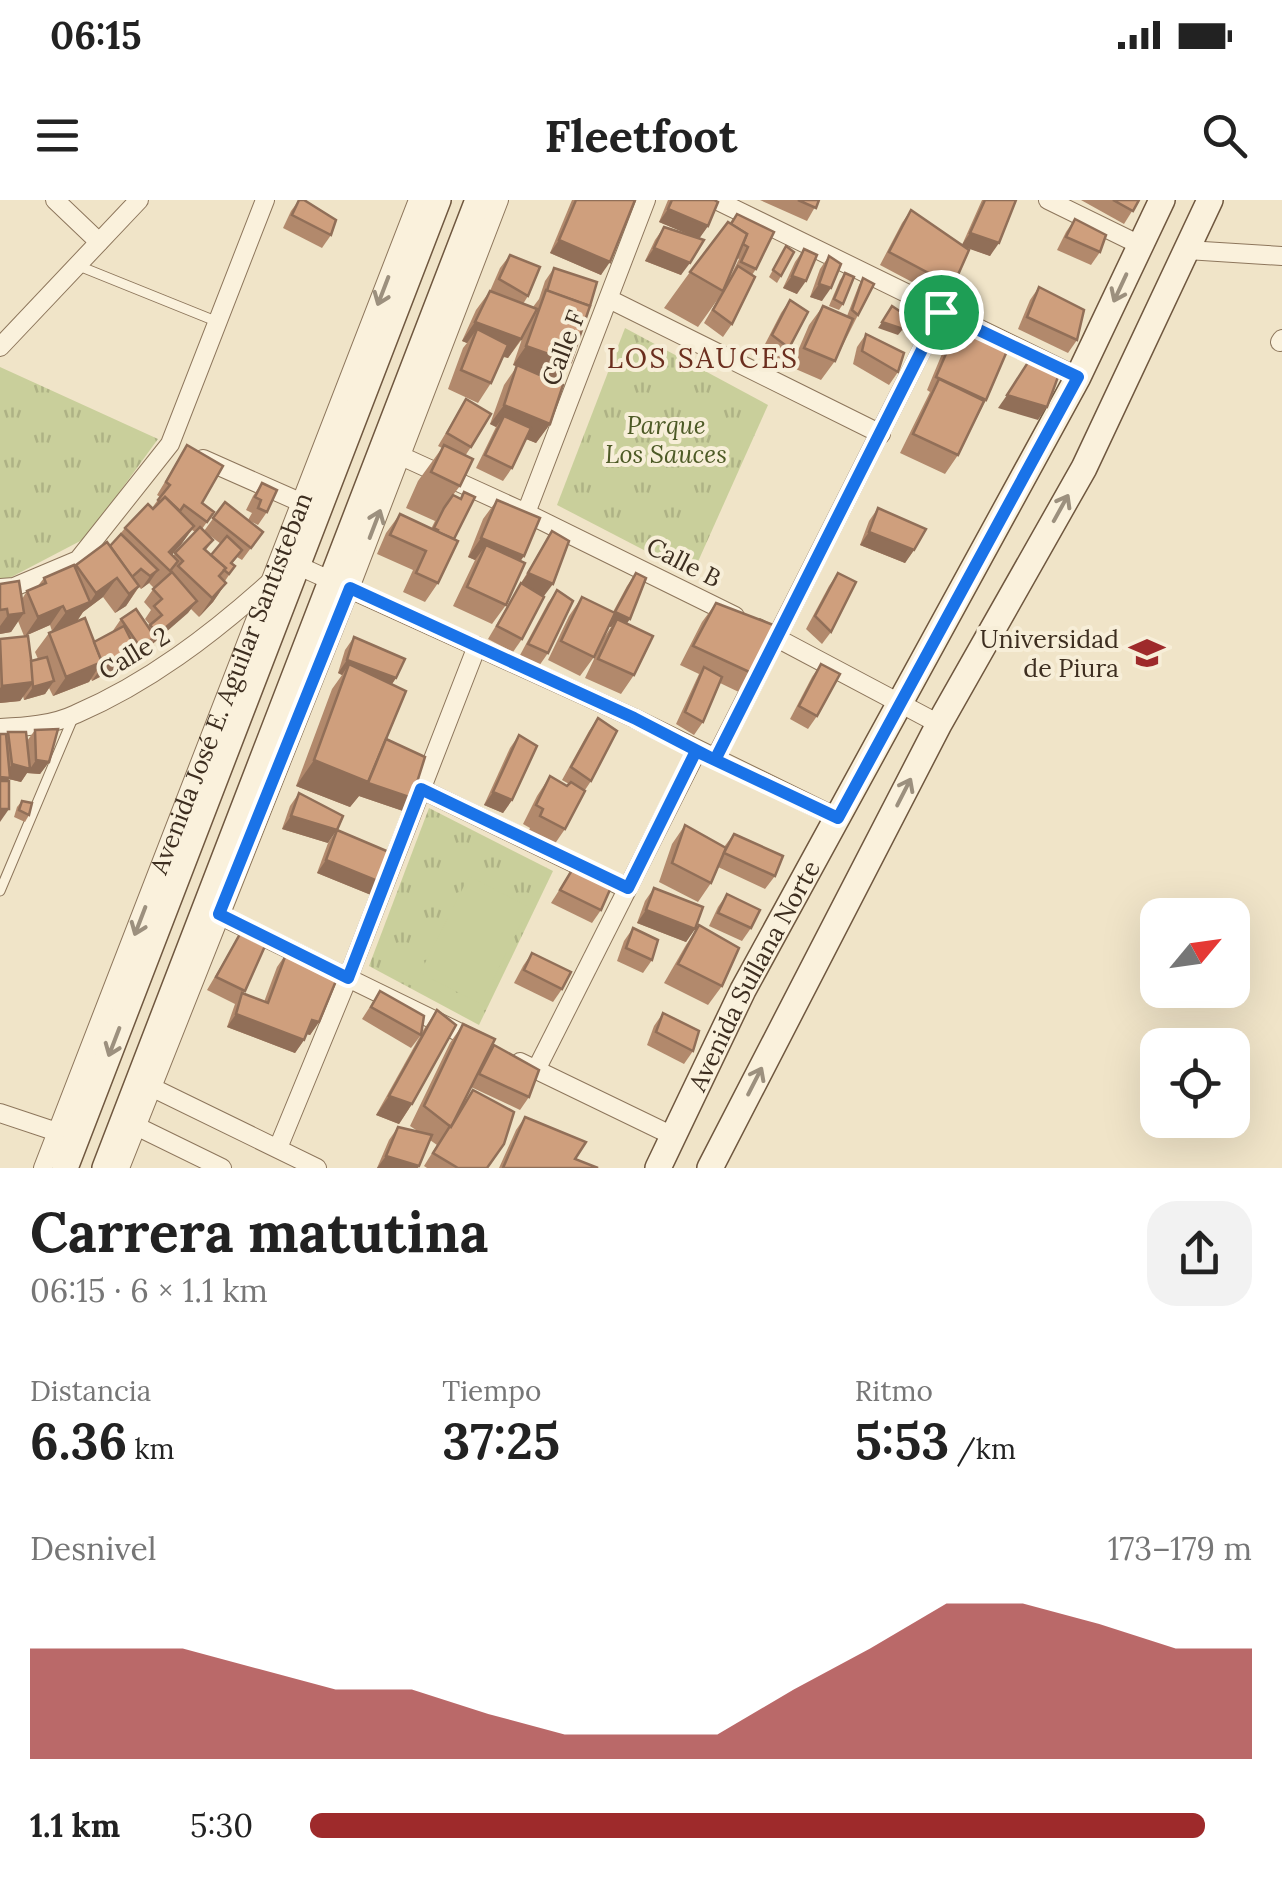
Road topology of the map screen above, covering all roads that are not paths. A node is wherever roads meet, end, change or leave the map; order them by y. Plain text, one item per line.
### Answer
1 (55, 200) edge
2 (139, 200) edge
3 (265, 200) edge
4 (418, 200) edge
5 (438, 200) edge
6 (478, 200) edge
7 (498, 200) edge
8 (646, 200) edge
9 (716, 200) edge
10 (1048, 200) edge
11 (1162, 200) edge
12 (1210, 200) edge
13 (99, 242) junction
14 (1140, 245) junction
15 (1187, 250) junction
16 (1282, 256) edge
17 (76, 265) junction
18 (609, 298) junction
19 (941, 312) junction
20 (218, 322) junction
21 (0, 346) edge
22 (1078, 377) junction
23 (881, 434) junction
24 (170, 444) junction
25 (401, 456) junction
26 (300, 502) junction
27 (526, 513) junction
28 (289, 561) junction
29 (273, 579) junction
30 (341, 583) junction
31 (0, 588) edge
32 (777, 638) junction
33 (477, 646) junction
34 (901, 702) junction
35 (74, 716) junction
36 (939, 724) junction
37 (0, 728) edge
38 (696, 751) junction
39 (715, 760) junction
40 (421, 789) junction
41 (838, 818) junction
42 (0, 855) edge
43 (14, 855) junction
44 (628, 888) junction
45 (0, 891) edge
46 (219, 914) junction
47 (348, 978) junction
48 (536, 1070) junction
49 (151, 1086) junction
50 (0, 1113) edge
51 (136, 1126) junction
52 (57, 1132) junction
53 (673, 1136) junction
54 (278, 1148) junction
55 (43, 1168) edge
56 (65, 1168) edge
57 (105, 1168) edge
58 (120, 1168) edge
59 (222, 1168) edge
60 (317, 1168) edge
61 (658, 1168) edge
62 (710, 1168) edge

1 - 13 street
2 - 13 street
3 - 20 street
4 -> 26 street, Avenida José E. Aguilar Santisteban
5 - 28 main road, Avenida José E. Aguilar Santisteban
6 - 30 main road
7 - 25 street
8 - 18 street, Calle F
9 - 19 street
10 - 14 street
11 - 14 main road, Avenida Sullana Norte
12 - 15 main road, Avenida Sullana Norte
13 - 17 street
14 - 15 main road
14 -> 22 main road, Avenida Sullana Norte
15 - 16 street
36 -> 15 main road, Avenida Sullana Norte
17 - 20 lane
17 - 21 street
18 - 23 street
18 - 27 street, Calle F
19 - 22 street
19 - 23 street
20 - 24 street
22 - 34 main road, Avenida Sullana Norte
23 - 32 street
24 - 26 street
24 - 31 street
25 - 27 street, Calle B
30 -> 25 street
26 - 28 street, Avenida José E. Aguilar Santisteban
27 - 32 street, Calle B
28 - 29 street, Avenida José E. Aguilar Santisteban
28 - 30 street
28 -> 56 main road, Avenida José E. Aguilar Santisteban
29 - 35 street, Calle 2
29 -> 52 street, Avenida José E. Aguilar Santisteban
30 - 33 street
30 - 46 street
30 - 57 main road
32 - 34 street, Calle B
32 - 39 street
33 - 38 street
33 - 40 street
34 - 36 street, Calle B
34 - 41 main road, Avenida Sullana Norte
35 - 37 street, Calle 2
35 - 43 lane
62 -> 36 main road, Avenida Sullana Norte
38 - 39 street
38 - 44 street
39 - 41 street
40 - 44 street
40 - 47 street
41 - 53 main road, Avenida Sullana Norte
42 - 43 lane
43 - 45 lane
44 - 48 street
46 - 47 street
46 - 49 street
47 - 48 street
47 - 54 street
48 - 53 street
49 - 51 street
49 - 54 street
50 - 52 street
51 - 58 street
51 - 59 street
52 - 55 street, Avenida José E. Aguilar Santisteban
53 - 61 main road, Avenida Sullana Norte
54 - 60 street

